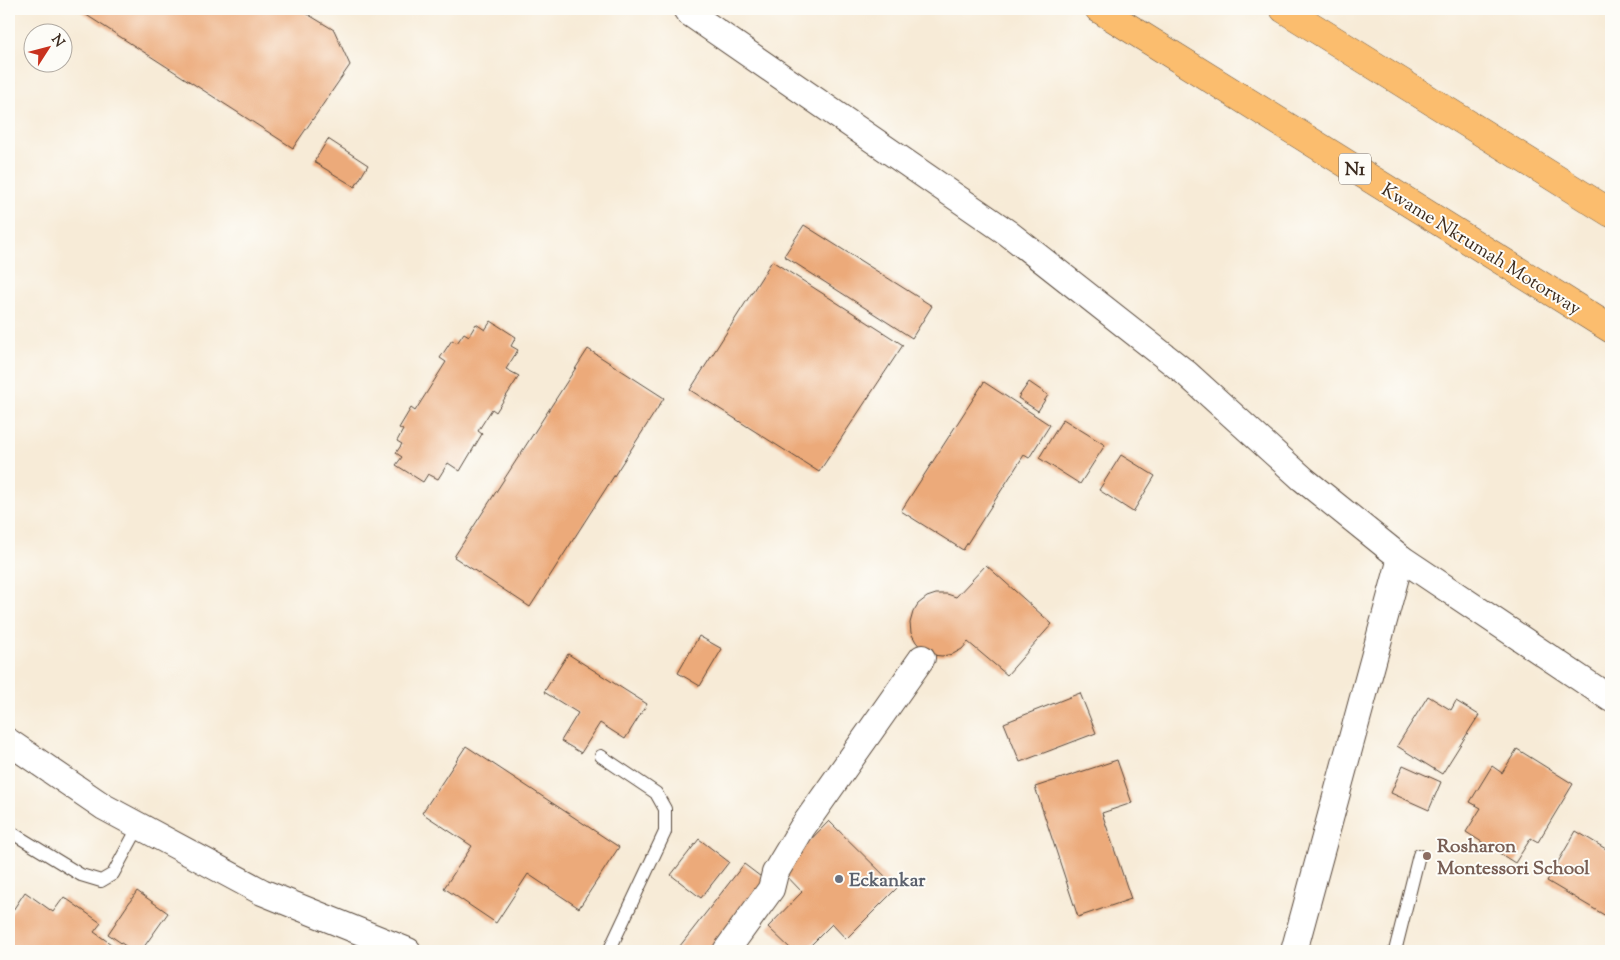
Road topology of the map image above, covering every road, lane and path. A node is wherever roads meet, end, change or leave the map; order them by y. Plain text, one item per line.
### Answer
1 (686, 9) edge
2 (1099, 9) edge
3 (1284, 9) edge
4 (1611, 213) edge
5 (1611, 329) edge
6 (1401, 558) junction
7 (922, 658) dead end
8 (1611, 699) edge
9 (9, 742) edge
10 (601, 756) dead end
11 (139, 826) junction
12 (9, 831) edge
13 (1419, 855) dead end
14 (408, 951) edge
15 (609, 951) edge
16 (726, 951) edge
17 (1294, 951) edge
18 (1395, 951) edge

1 - 6 street
2 - 5 highway, Kwame Nkrumah Motorway / N1
3 - 4 highway
6 - 8 street
6 - 17 street
7 - 16 street
9 - 11 street
10 - 15 lane
11 - 12 lane
11 - 14 street
13 - 18 lane

